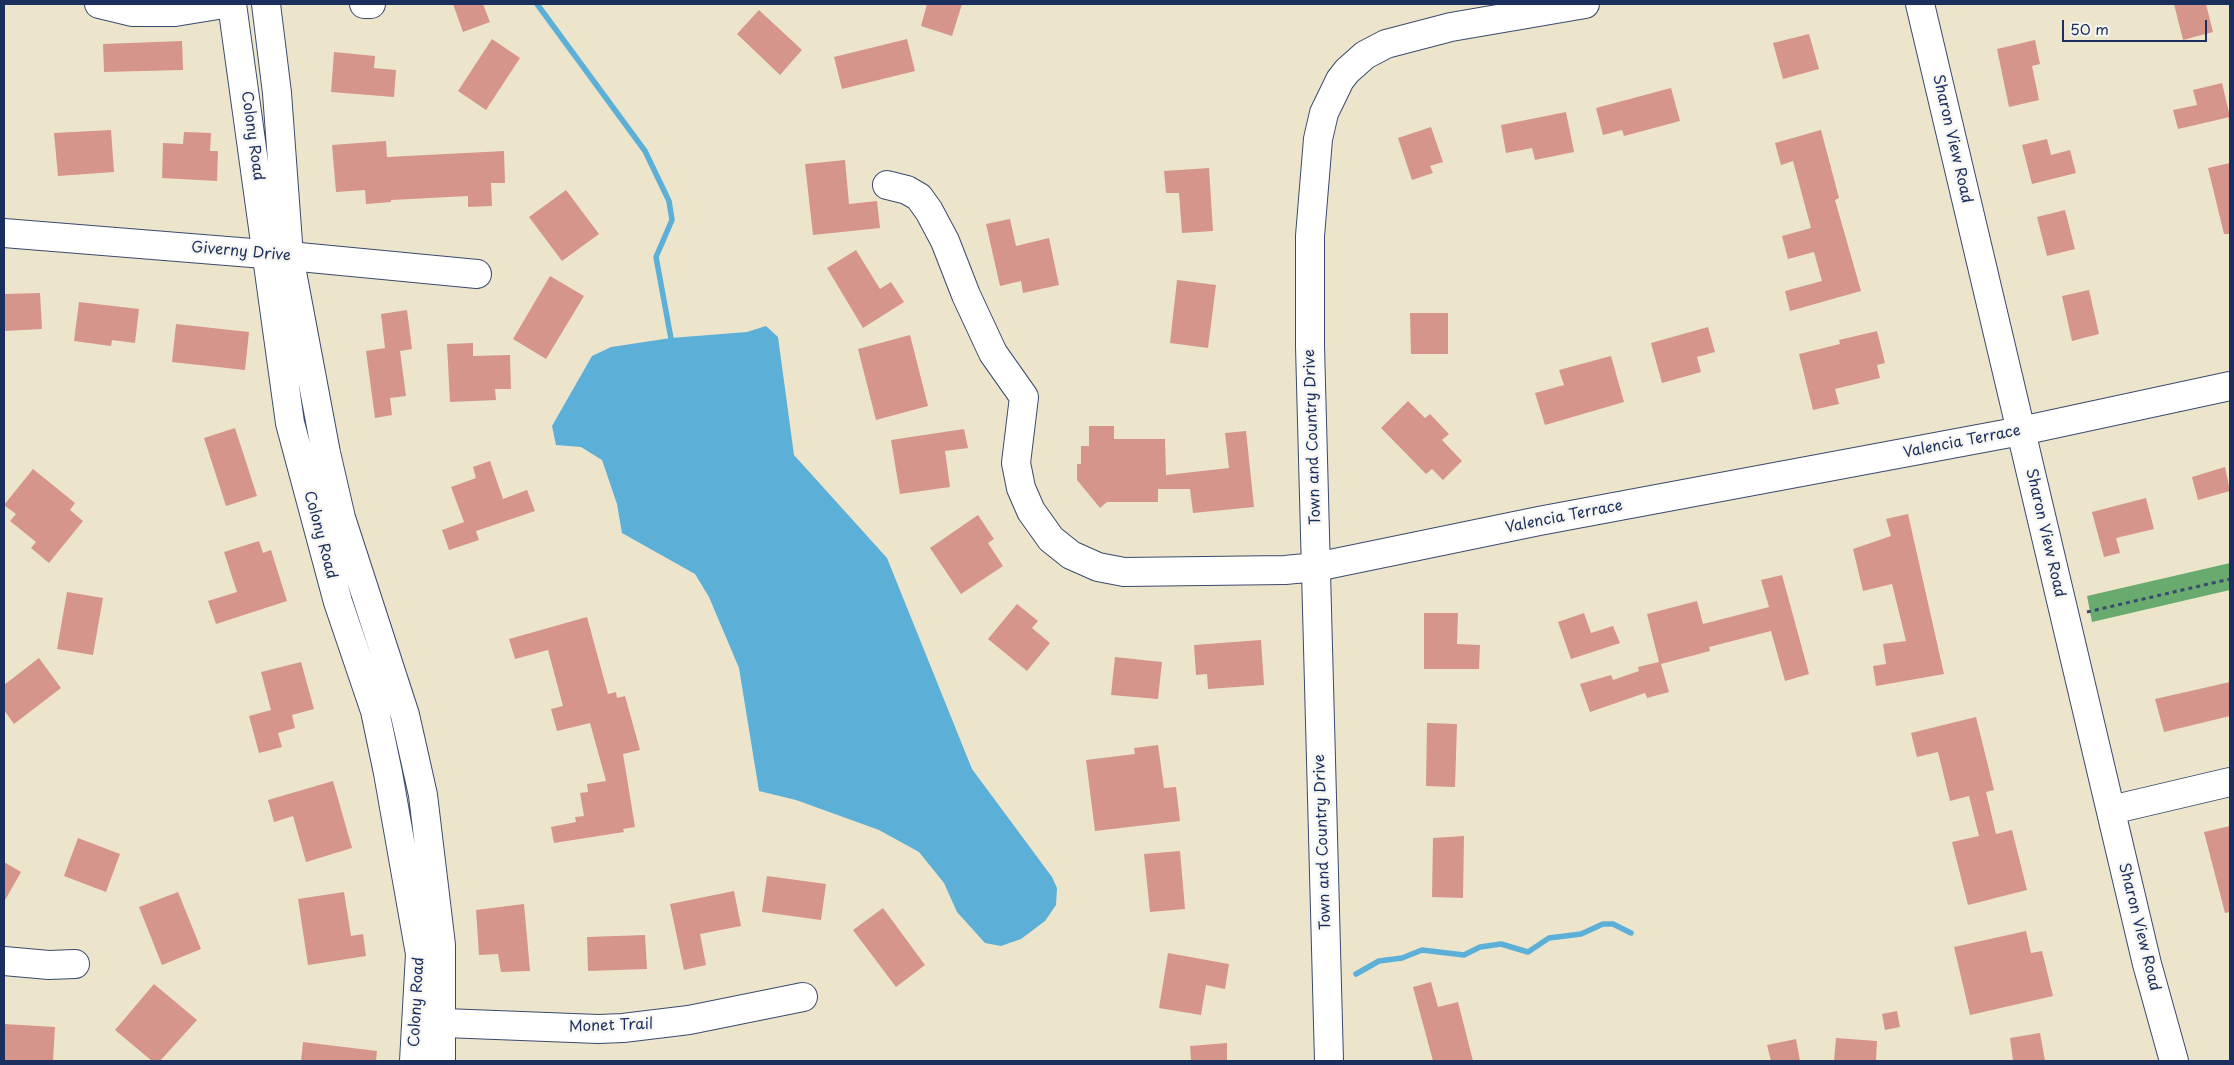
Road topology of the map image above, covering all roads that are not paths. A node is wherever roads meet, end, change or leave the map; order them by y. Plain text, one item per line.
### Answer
1 (99, 4) edge
2 (224, 4) edge
3 (232, 4) edge
4 (266, 4) edge
5 (364, 4) edge
6 (371, 4) edge
7 (1585, 4) edge
8 (1920, 4) edge
9 (887, 185) dead end
10 (4, 233) edge
11 (279, 255) junction
12 (477, 274) dead end
13 (2230, 386) edge
14 (2021, 431) junction
15 (1316, 566) junction
16 (2230, 782) edge
17 (2111, 810) junction
18 (4, 961) edge
19 (75, 964) dead end
20 (803, 997) dead end
21 (430, 1022) junction
22 (414, 1061) edge
23 (441, 1061) edge
24 (1329, 1061) edge
25 (2174, 1061) edge

1 - 2 street
3 - 11 street, Colony Road
4 - 11 street, Colony Road
5 - 6 street
7 - 15 street, Town and Country Drive
8 - 14 street, Sharon View Road
9 - 15 street, Valencia Terrace
10 - 11 street, Giverny Drive
11 - 12 street, Giverny Drive
11 - 21 street, Colony Road
13 - 14 street, Valencia Terrace
14 - 15 street, Valencia Terrace
14 - 17 street, Sharon View Road
15 - 24 street, Town and Country Drive
16 - 17 street
17 - 25 street, Sharon View Road
18 - 19 street
20 - 21 street, Monet Trail
21 - 22 street, Colony Road
21 - 23 street, Colony Road

